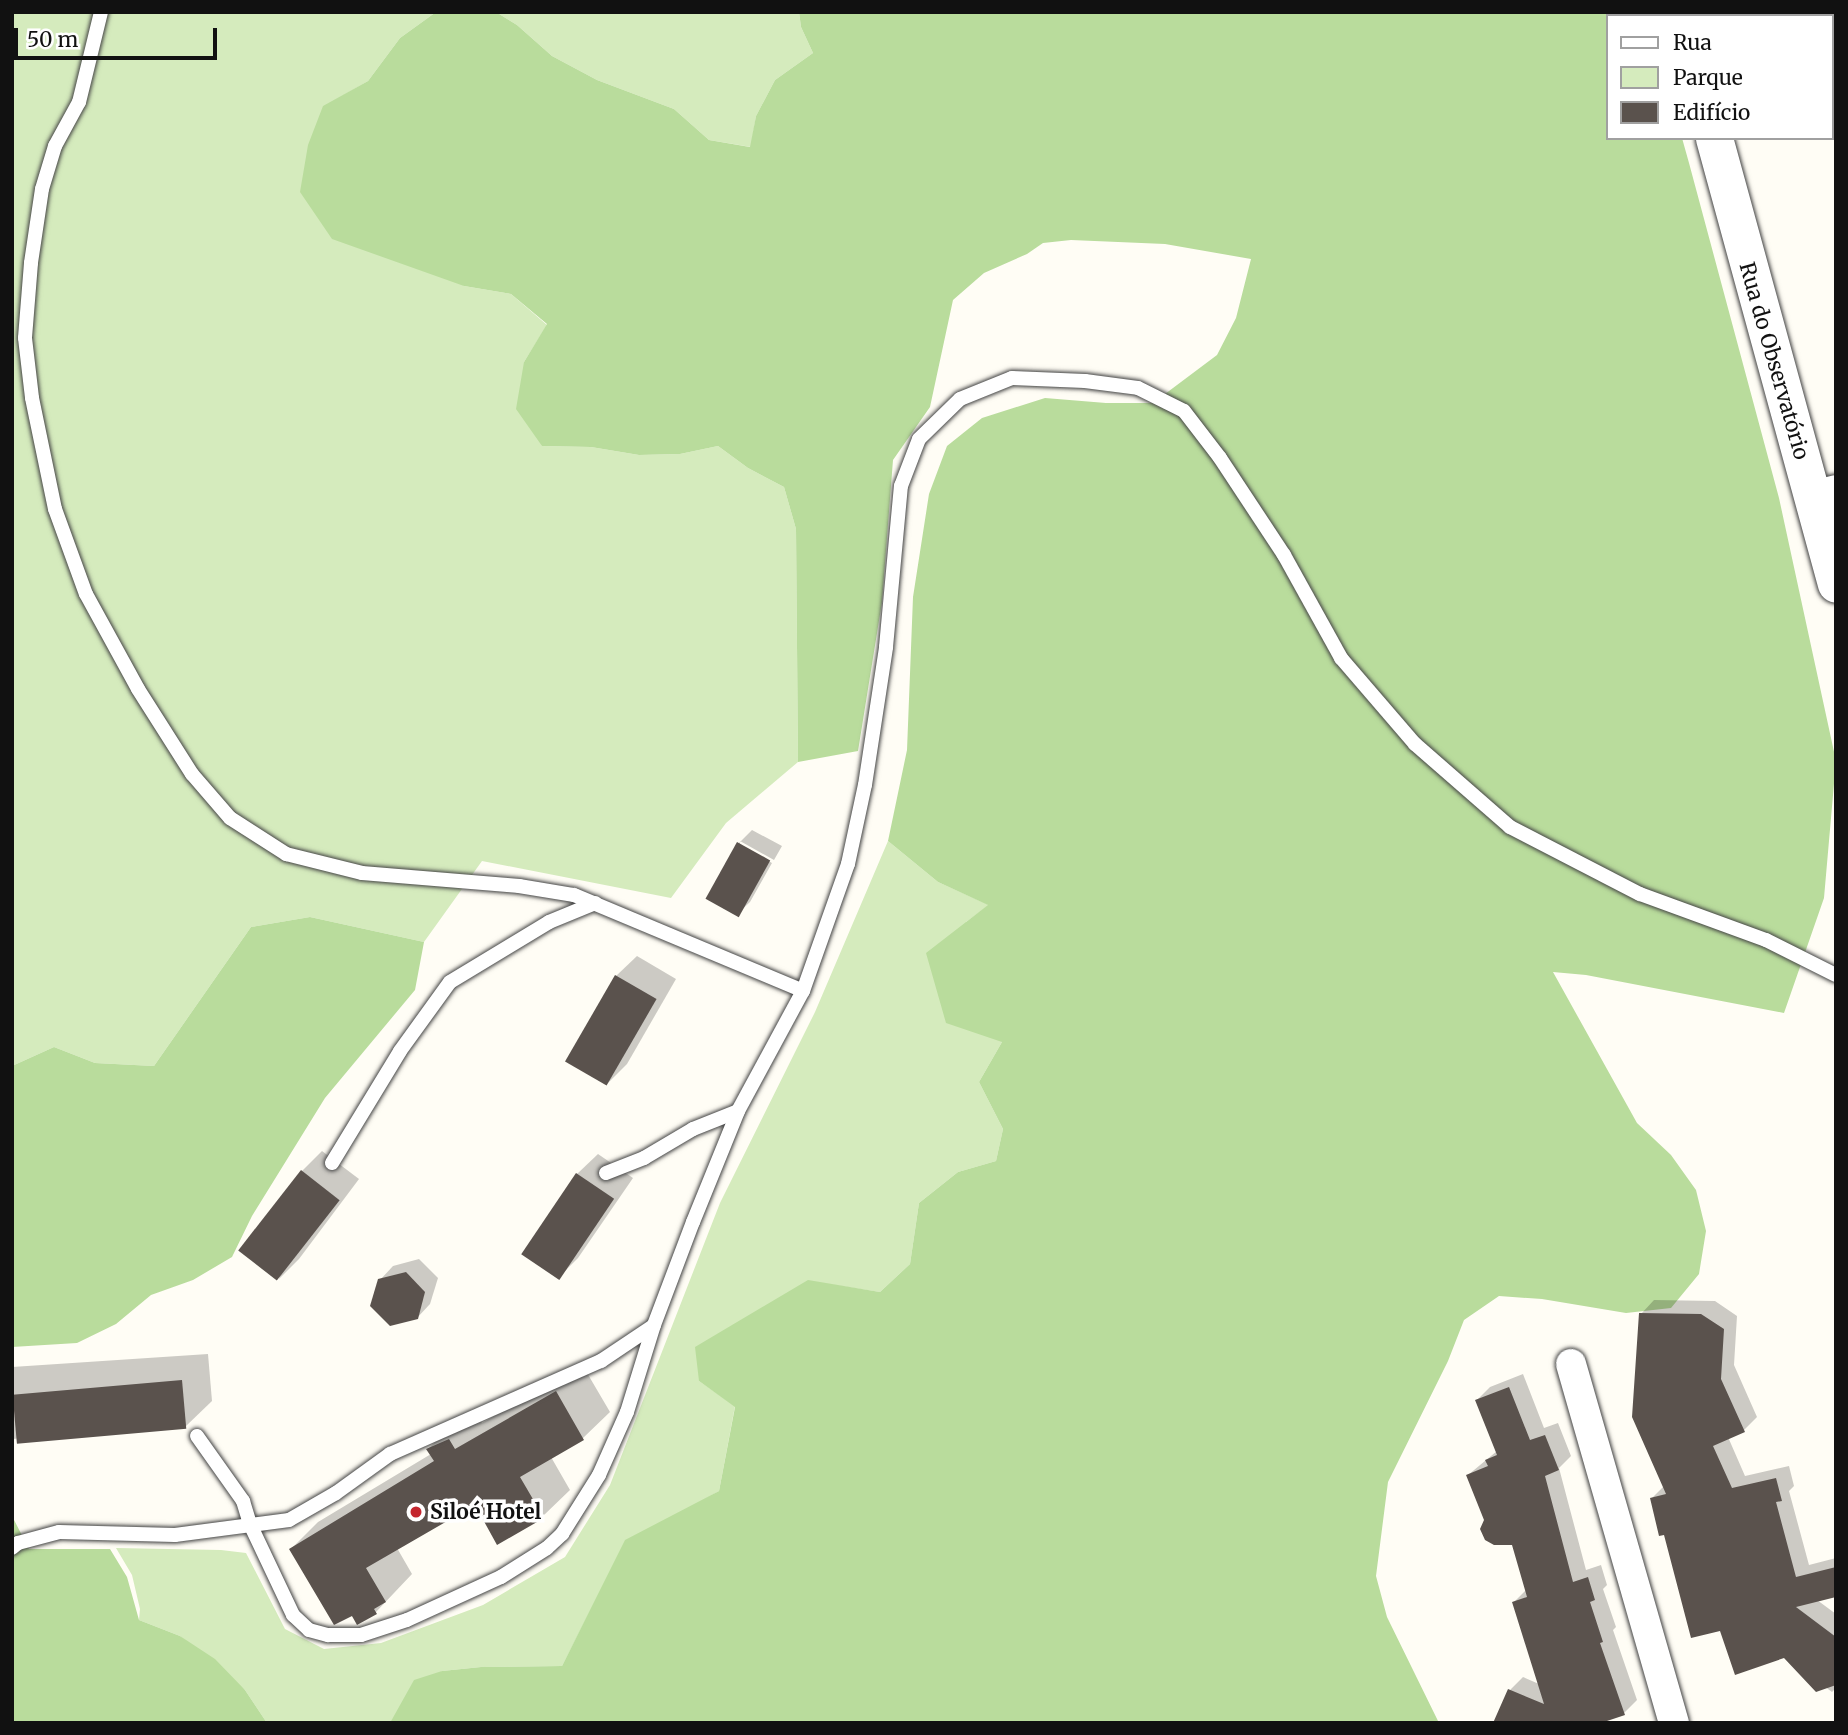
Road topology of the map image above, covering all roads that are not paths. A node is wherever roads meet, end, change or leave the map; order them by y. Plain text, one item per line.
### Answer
1 (101, 12) edge
2 (1715, 140) edge
3 (1824, 493) edge
4 (1836, 583) edge
5 (595, 903) junction
6 (1834, 973) edge
7 (803, 991) junction
8 (738, 1111) junction
9 (332, 1163) dead end
10 (606, 1173) dead end
11 (654, 1325) junction
12 (1571, 1364) dead end
13 (197, 1436) dead end
14 (250, 1524) junction
15 (12, 1548) edge
16 (1674, 1723) edge

1 - 5 lane
2 - 3 street, Rua do Observatório
3 - 4 street, Rua do Observatório
5 - 7 lane
5 - 9 lane
6 - 7 lane
7 - 8 lane
8 - 10 lane
8 - 11 lane
11 - 14 lane
11 - 14 lane
12 - 16 street
13 - 14 lane
14 - 15 lane

